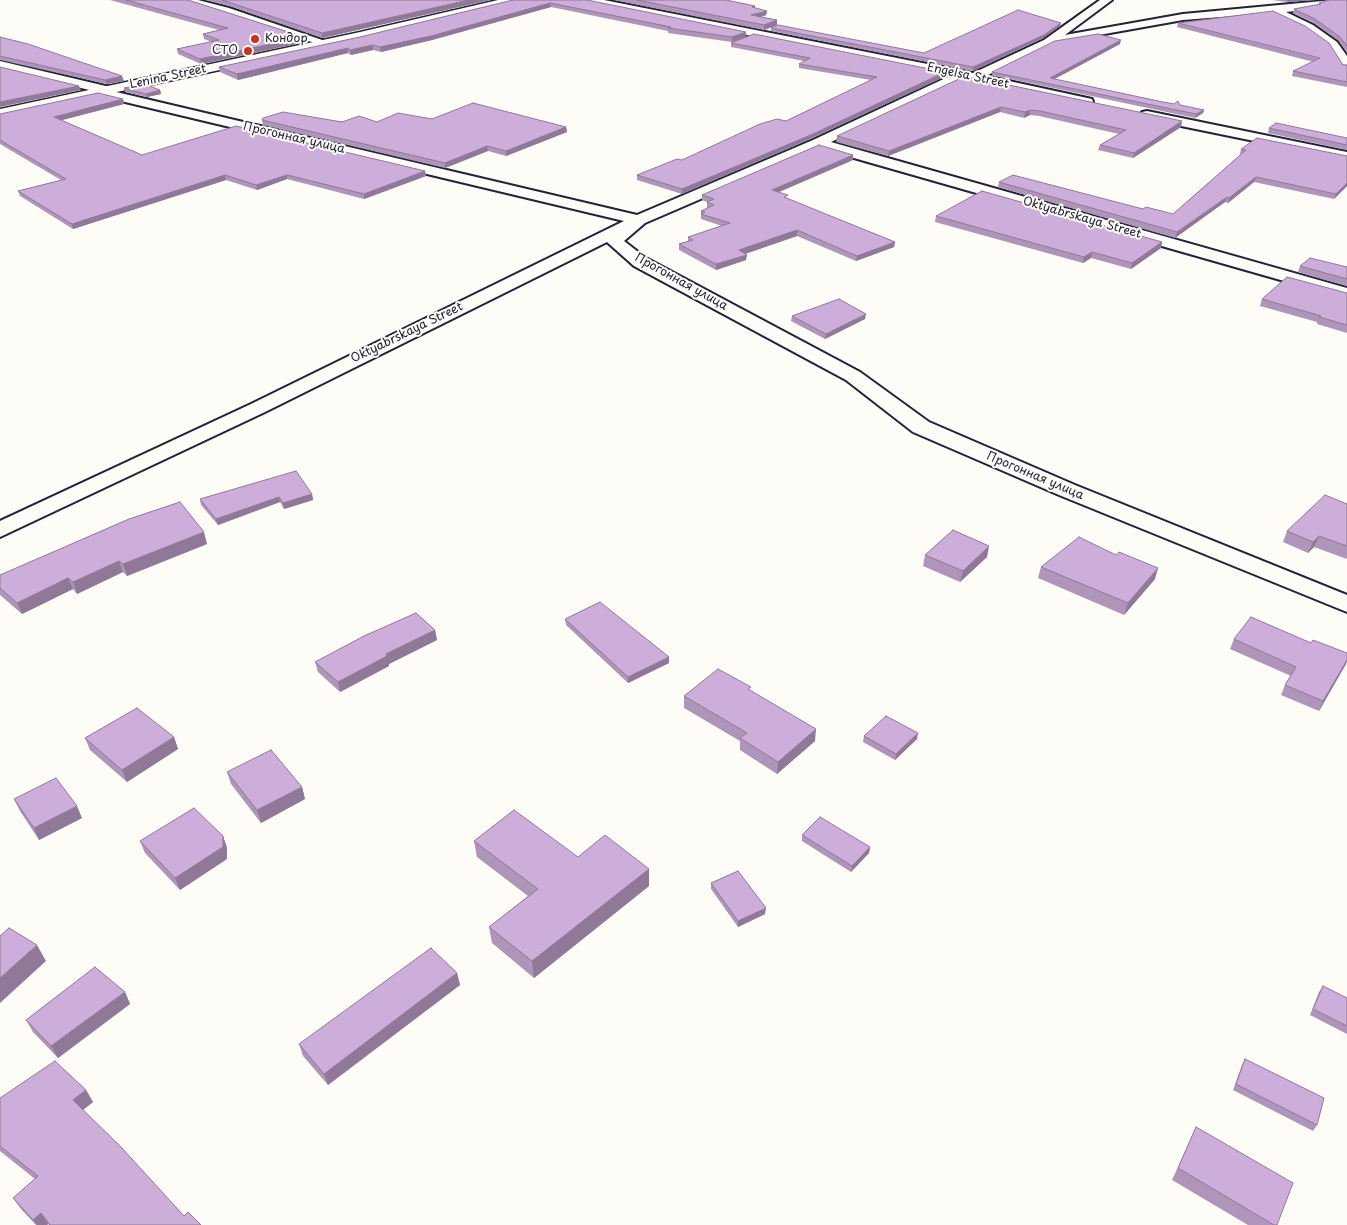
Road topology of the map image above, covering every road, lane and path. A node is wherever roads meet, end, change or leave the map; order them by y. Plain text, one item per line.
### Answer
1 (186, 0) edge
2 (512, 0) edge
3 (588, 0) edge
4 (1107, 0) edge
5 (1328, 0) edge
6 (1238, 2) dead end
7 (1305, 7) junction
8 (1268, 8) junction
9 (1338, 10) edge
10 (1048, 42) junction
11 (325, 43) junction
12 (0, 65) edge
13 (1347, 65) edge
14 (974, 76) junction
15 (106, 90) junction
16 (1098, 104) edge
17 (1137, 112) edge
18 (0, 113) edge
19 (818, 143) junction
20 (1347, 156) edge
21 (639, 220) junction
22 (1347, 294) edge
23 (0, 530) edge
24 (1347, 604) edge

1 - 11 street
2 - 11 street, Lenina Street
3 - 14 street, Engelsa Street
4 - 10 street, Oktyabrskaya Street
5 - 7 street
6 - 8 street
7 - 8 street
7 - 9 street
8 - 10 street
8 - 13 street
10 - 14 street, Oktyabrskaya Street
11 - 15 street, Lenina Street
12 - 15 street, Прогонная улица
14 - 16 street, Engelsa Street
14 - 19 street, Oktyabrskaya Street
15 - 18 street, Lenina Street
15 - 21 street, Прогонная улица
17 - 20 street
19 - 21 street, Oktyabrskaya Street
19 - 22 street, Oktyabrskaya Street
21 - 23 street, Oktyabrskaya Street
21 - 24 street, Прогонная улица

